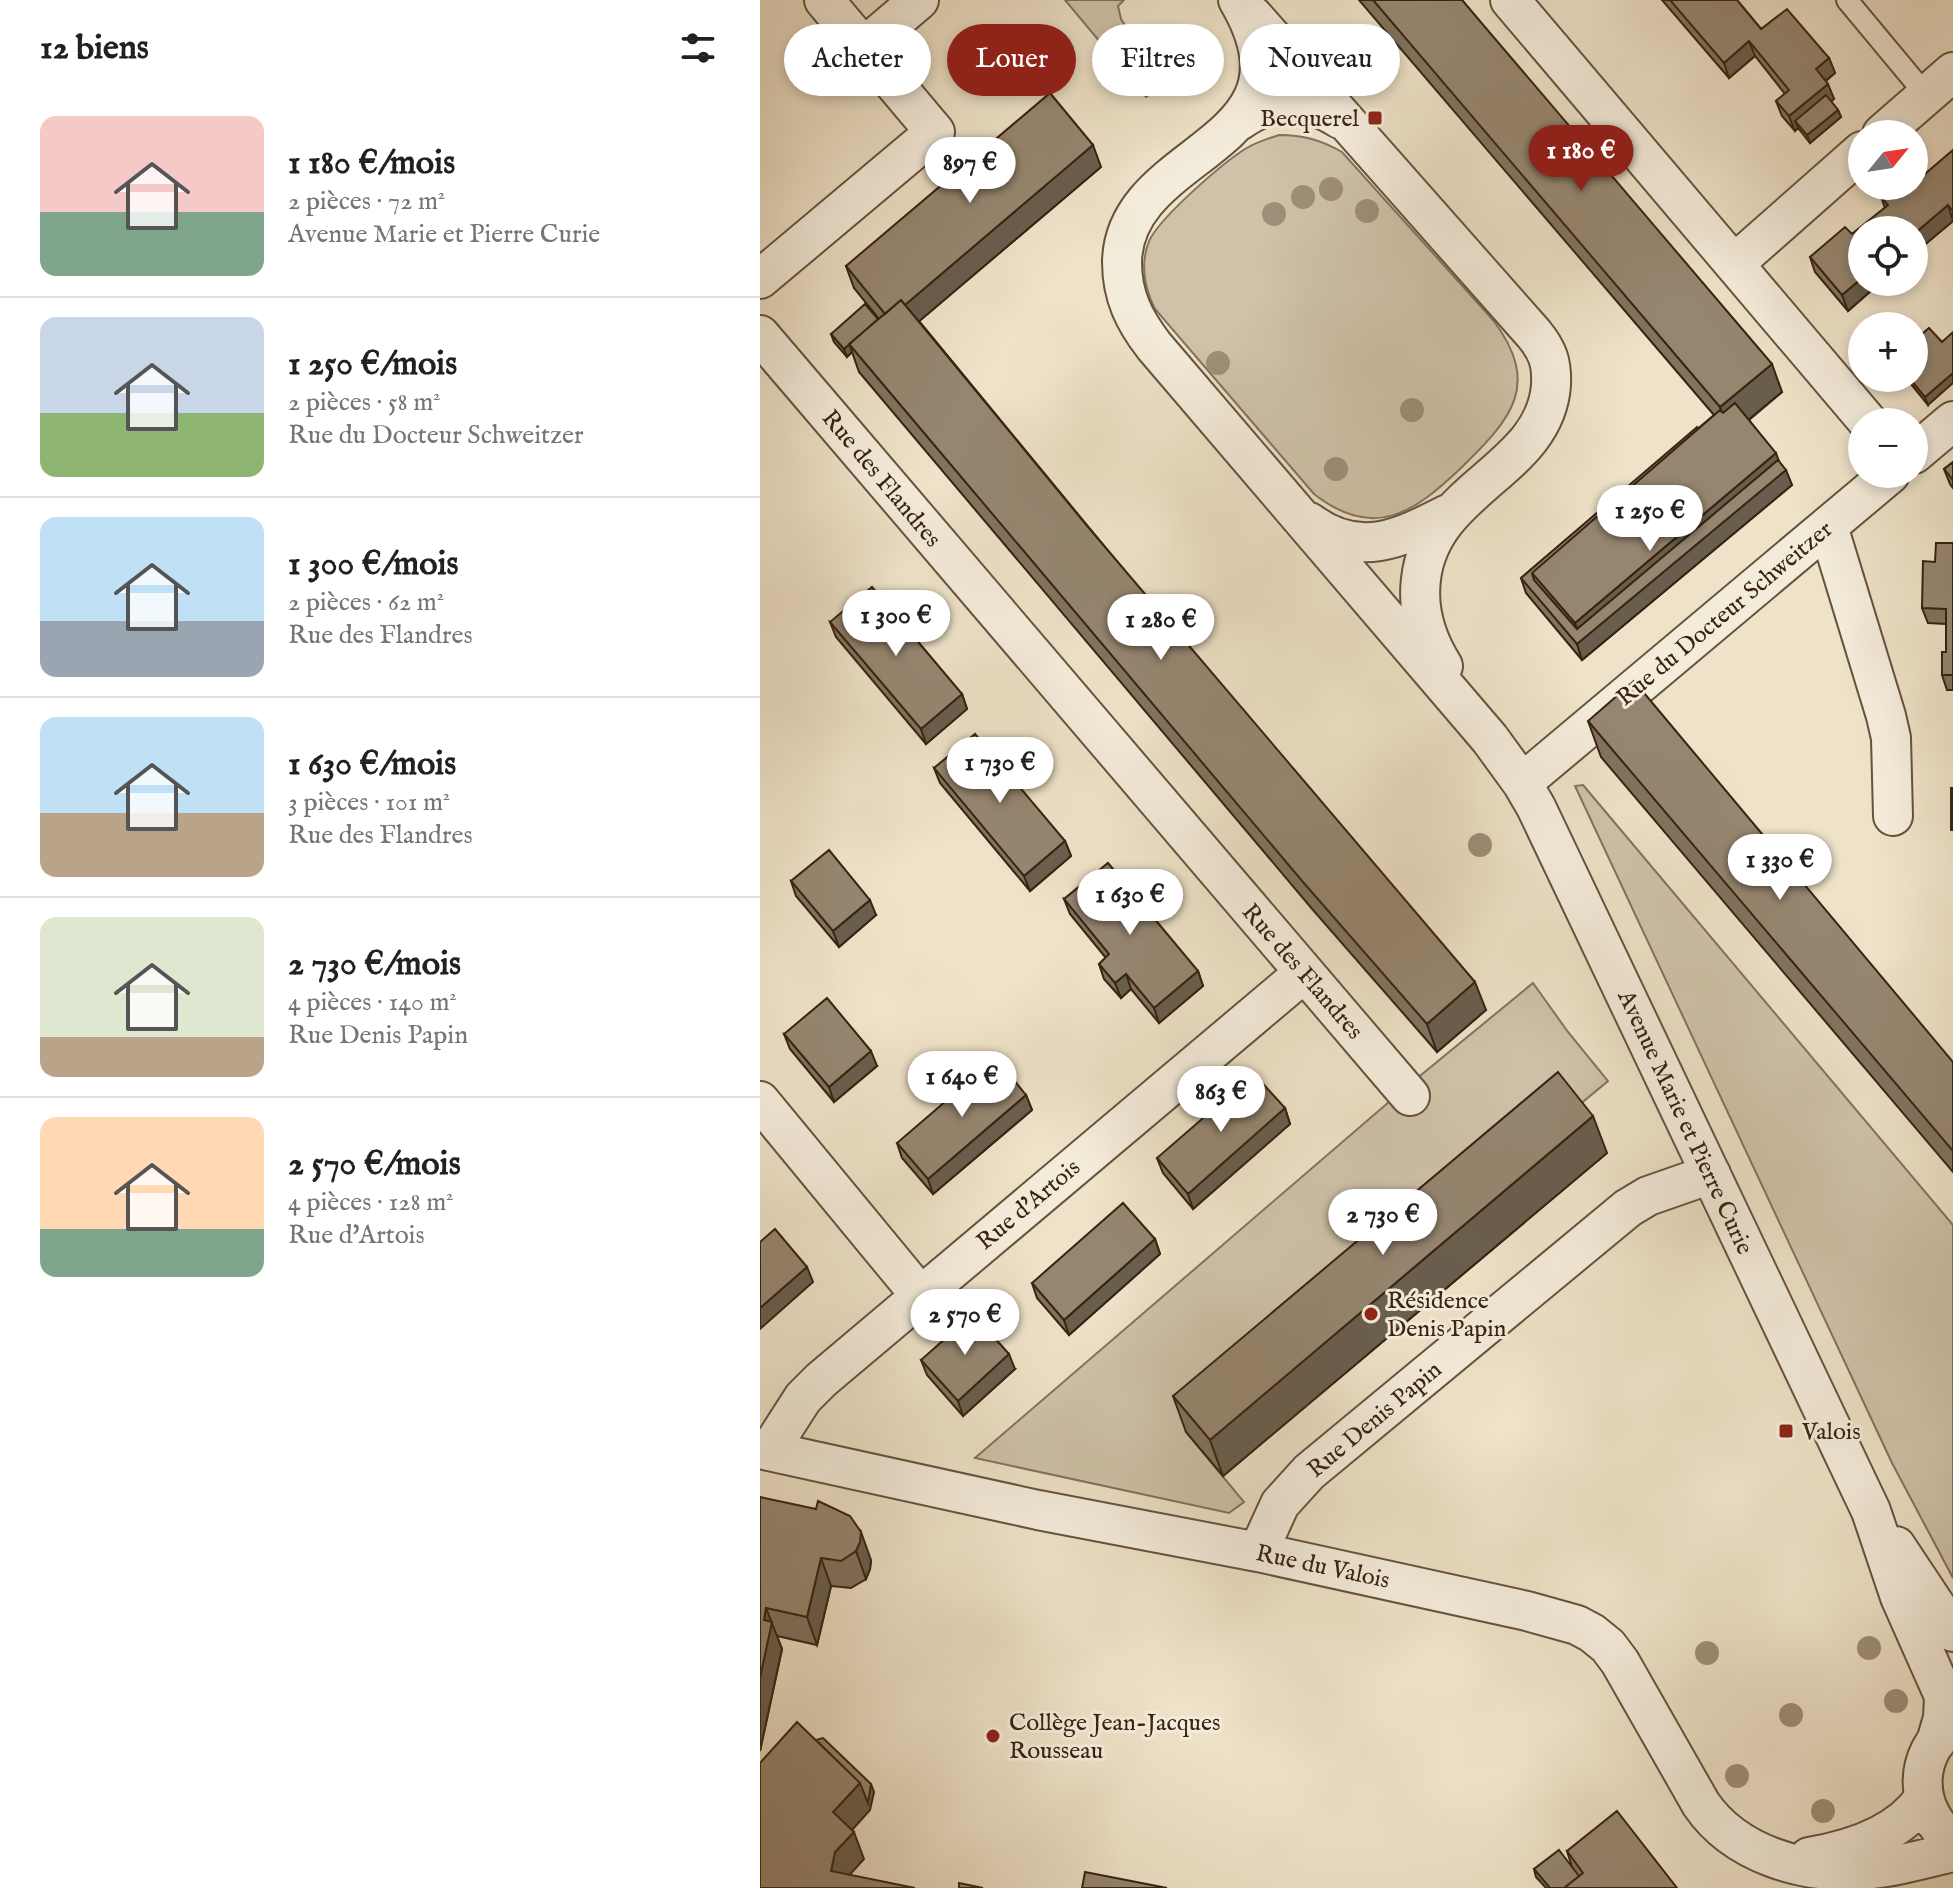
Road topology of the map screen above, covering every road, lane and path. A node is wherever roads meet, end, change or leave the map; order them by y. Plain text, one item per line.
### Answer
1 (824, 0) edge
2 (919, 0) edge
3 (1239, 0) edge
4 (1510, 0) edge
5 (1847, 0) edge
6 (844, 24) edge
7 (891, 24) edge
8 (1939, 84) edge
9 (905, 96) edge
10 (1898, 120) edge
11 (1239, 121) junction
12 (1349, 124) junction
13 (1848, 163) edge
14 (1734, 264) junction
15 (760, 279) edge
16 (760, 335) edge
17 (1856, 408) edge
18 (1953, 421) edge
19 (1928, 442) edge
20 (1873, 488) edge
21 (1294, 510) junction
22 (1448, 514) junction
23 (1828, 526) junction
24 (1490, 739) junction
25 (1522, 783) junction
26 (1893, 816) dead end
27 (1304, 973) junction
28 (1410, 1096) dead end
29 (760, 1101) edge
30 (1711, 1174) junction
31 (920, 1295) junction
32 (764, 1450) edge
33 (1871, 1511) junction
34 (1258, 1552) junction
35 (1953, 1632) edge
36 (1944, 1734) edge
37 (1924, 1798) junction
38 (1953, 1840) edge
39 (1953, 1852) edge
40 (1775, 1858) junction

1 - 6 street
2 - 7 street
3 - 11 street, Avenue Marie et Pierre Curie
3 - 12 street, Avenue Marie et Pierre Curie
4 - 14 street
5 - 8 lane
8 - 10 street
9 - 15 street
11 - 12 street
11 - 21 street, Avenue Marie et Pierre Curie
12 - 22 street, Avenue Marie et Pierre Curie
13 - 14 street
14 - 17 street
16 - 27 street, Rue des Flandres
18 - 19 street
20 - 23 street, Rue du Docteur Schweitzer
21 - 22 street, Avenue Marie et Pierre Curie
21 - 24 street, Avenue Marie et Pierre Curie
22 - 24 street, Avenue Marie et Pierre Curie
23 - 25 street, Rue du Docteur Schweitzer
23 - 26 street
24 - 25 street, Avenue Marie et Pierre Curie
25 - 30 street, Avenue Marie et Pierre Curie
27 - 28 street, Rue des Flandres
27 - 31 street, Rue d'Artois
29 - 31 street
30 - 33 street, Avenue Marie et Pierre Curie
30 - 34 street, Rue Denis Papin
31 - 32 street, Rue d'Artois
32 - 34 street, Rue du Valois
33 - 35 street, Avenue Marie et Pierre Curie
33 - 36 street, Avenue Marie et Pierre Curie
34 - 40 street, Rue du Valois
36 - 37 street, Avenue Marie et Pierre Curie
37 - 38 street
37 - 40 street, Rue du Valois
39 - 40 street, Rue du Valois

